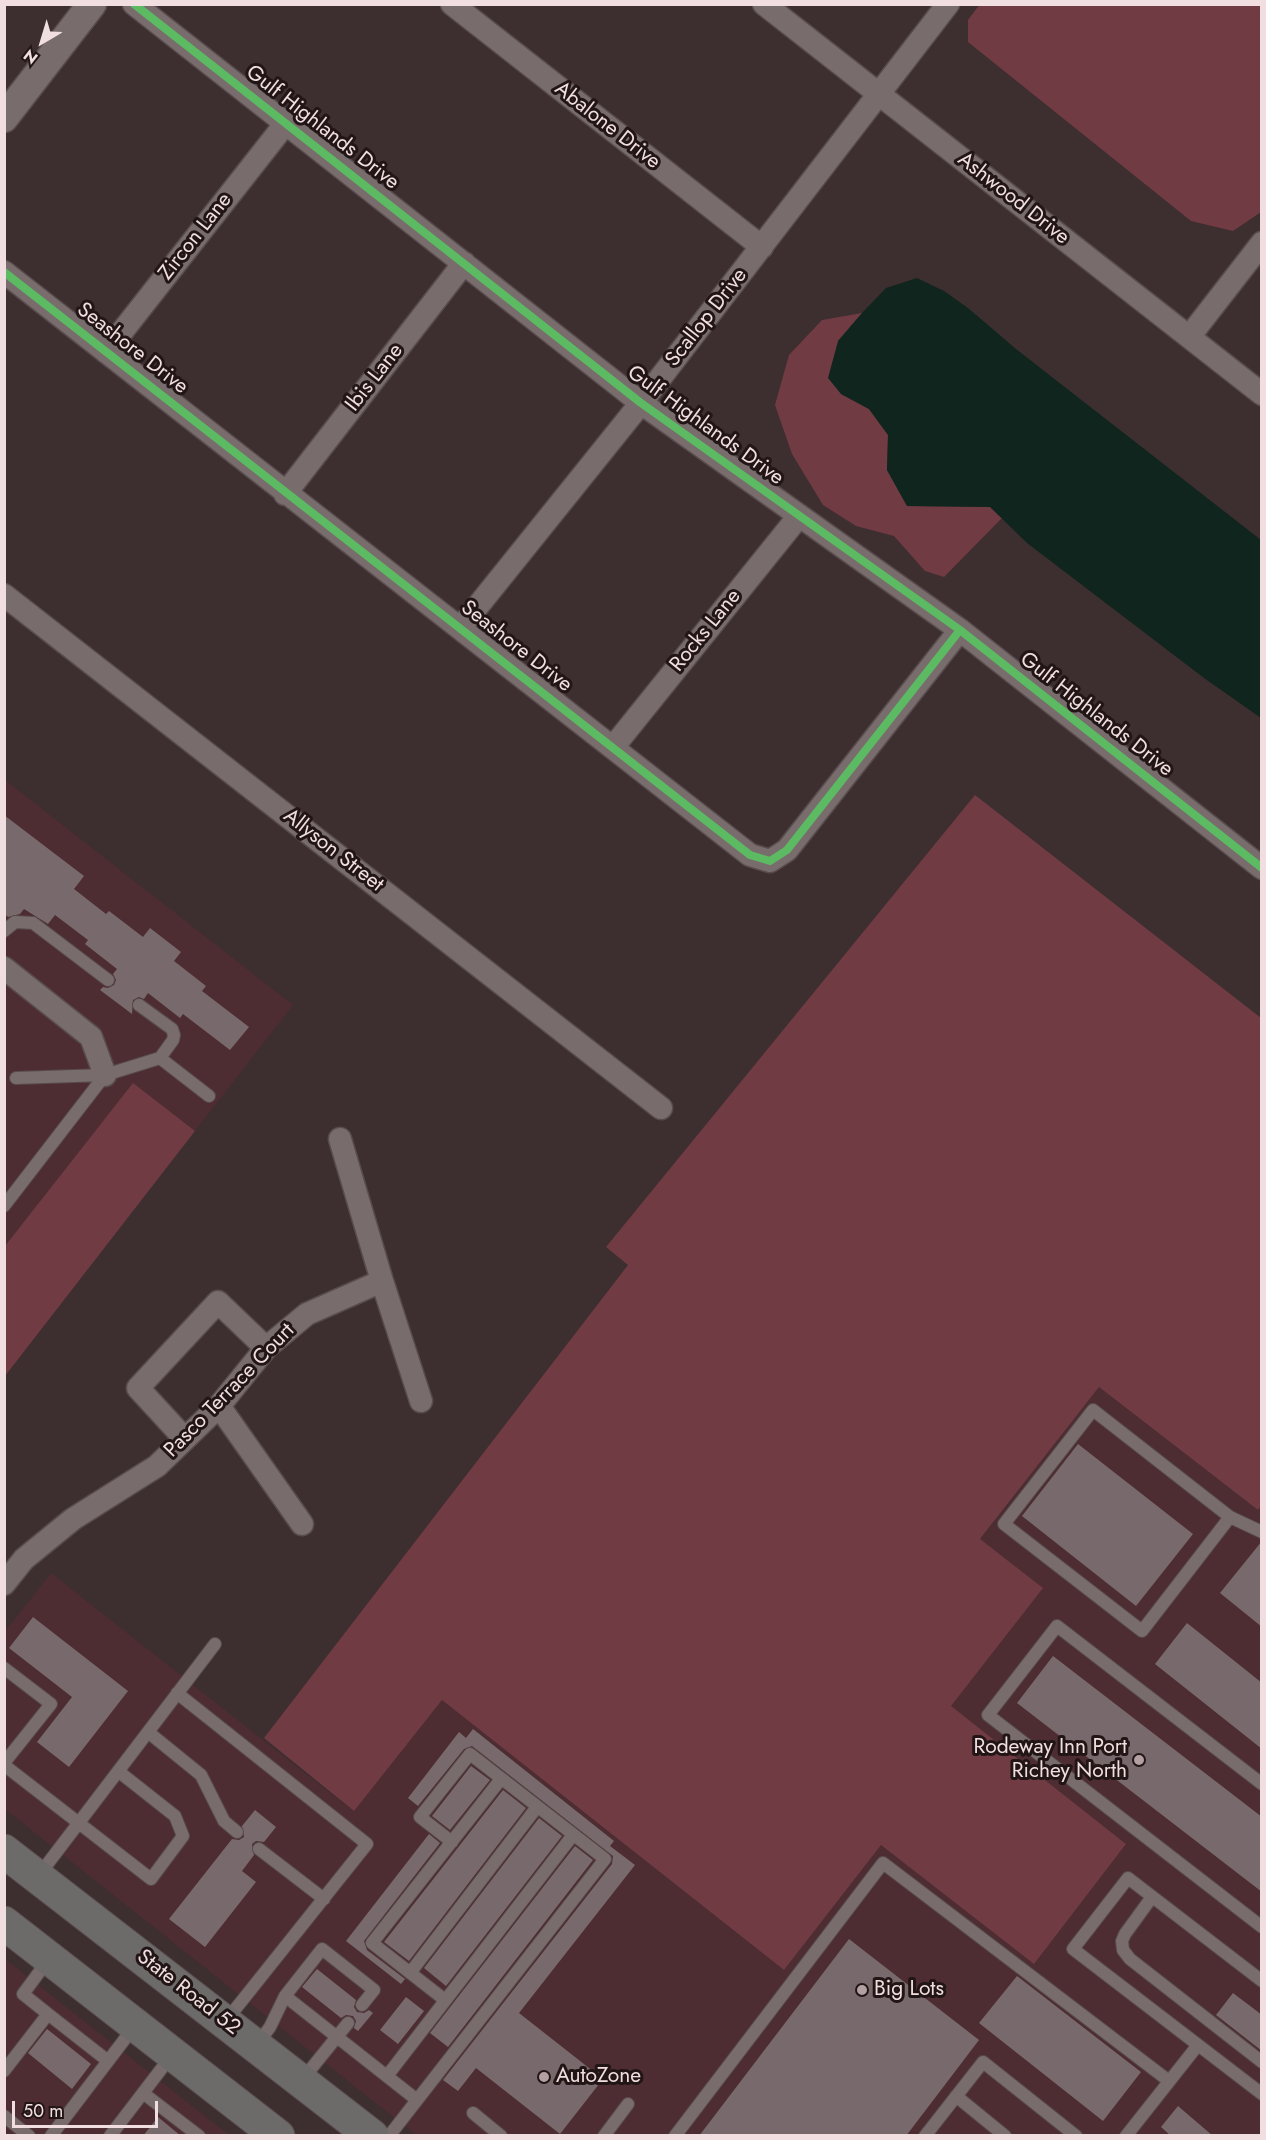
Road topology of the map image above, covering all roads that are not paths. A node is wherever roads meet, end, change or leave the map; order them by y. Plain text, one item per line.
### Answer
1 (92, 4) edge
2 (134, 4) edge
3 (452, 4) edge
4 (764, 4) edge
5 (948, 4) edge
6 (879, 95) junction
7 (4, 118) edge
8 (286, 123) junction
9 (1262, 243) edge
10 (762, 247) junction
11 (464, 263) junction
12 (4, 272) edge
13 (1189, 337) junction
14 (106, 352) junction
15 (1262, 394) edge
16 (641, 403) junction
17 (285, 494) junction
18 (799, 516) junction
19 (4, 595) edge
20 (461, 627) junction
21 (960, 630) junction
22 (614, 746) junction
23 (1262, 868) edge
24 (4, 930) edge
25 (4, 968) edge
26 (108, 980) dead end
27 (139, 1005) dead end
28 (160, 1058) junction
29 (105, 1075) junction
30 (16, 1078) dead end
31 (209, 1096) dead end
32 (661, 1108) dead end
33 (340, 1139) dead end
34 (4, 1206) edge
35 (382, 1281) junction
36 (267, 1348) junction
37 (422, 1401) dead end
38 (219, 1406) junction
39 (185, 1439) junction
40 (1230, 1517) junction
41 (303, 1524) dead end
42 (1262, 1532) edge
43 (4, 1584) edge
44 (214, 1644) dead end
45 (4, 1668) edge
46 (177, 1693) junction
47 (148, 1732) junction
48 (4, 1764) edge
49 (118, 1771) junction
50 (501, 1779) junction
51 (1262, 1784) edge
52 (537, 1807) junction
53 (78, 1823) junction
54 (237, 1833) dead end
55 (573, 1835) junction
56 (452, 1842) junction
57 (259, 1849) dead end
58 (4, 1851) edge
59 (37, 1876) junction
60 (1152, 1897) junction
61 (324, 1899) junction
62 (4, 1923) edge
63 (1262, 1927) edge
64 (50, 1959) junction
65 (410, 1973) junction
66 (1262, 1981) edge
67 (285, 1996) junction
68 (445, 2000) junction
69 (362, 2005) dead end
70 (48, 2014) junction
71 (225, 2022) junction
72 (348, 2023) dead end
73 (136, 2025) junction
74 (337, 2036) junction
75 (1198, 2045) junction
76 (256, 2046) junction
77 (173, 2054) junction
78 (108, 2061) junction
79 (1262, 2062) edge
80 (4, 2071) edge
81 (387, 2076) junction
82 (302, 2081) junction
83 (1169, 2081) junction
84 (143, 2093) junction
85 (1262, 2094) edge
86 (956, 2096) junction
87 (417, 2100) junction
88 (628, 2104) dead end
89 (473, 2113) dead end
90 (4, 2116) edge
91 (29, 2136) edge
92 (51, 2136) edge
93 (110, 2136) edge
94 (199, 2136) edge
95 (278, 2136) edge
96 (372, 2136) edge
97 (389, 2136) edge
98 (501, 2136) edge
99 (604, 2136) edge
100 (675, 2136) edge
101 (925, 2136) edge
102 (1005, 2136) edge
103 (1076, 2136) edge
104 (1126, 2136) edge

1 - 7 street
2 - 8 street, Gulf Highlands Drive
3 - 10 street, Abalone Drive
4 - 6 street, Ashwood Drive
5 - 6 street, Scallop Drive
6 - 10 street, Scallop Drive
6 - 13 street, Ashwood Drive
8 - 11 street, Gulf Highlands Drive
8 - 14 street, Zircon Lane
9 - 13 street
10 - 16 street, Scallop Drive
11 - 16 street, Gulf Highlands Drive
11 - 17 street, Ibis Lane
12 - 14 street, Seashore Drive
13 - 15 street, Ashwood Drive
14 - 17 street, Seashore Drive
16 - 18 street, Gulf Highlands Drive
16 - 20 street, Scallop Drive
17 - 20 street, Seashore Drive
18 - 21 street, Gulf Highlands Drive
18 - 22 street, Rocks Lane
19 - 32 street, Allyson Street
20 - 22 street, Seashore Drive
21 - 22 street, Seashore Drive
21 - 23 street, Gulf Highlands Drive
24 - 26 lane
25 - 29 street
27 - 28 lane
28 - 29 lane
28 - 31 lane
29 - 30 lane
29 - 34 lane
33 - 35 street
35 - 36 street, Pasco Terrace Court
35 - 37 street
36 - 38 street, Pasco Terrace Court
36 - 39 street
38 - 39 street, Pasco Terrace Court
38 - 41 street
39 - 43 street, Pasco Terrace Court
40 - 40 lane
40 - 42 lane
44 - 46 lane
45 - 48 lane
46 - 47 lane
46 - 61 lane
47 - 49 lane
47 - 54 lane
48 - 53 lane
49 - 53 lane
49 - 53 lane
50 - 52 lane
50 - 56 lane
50 - 56 lane
51 - 63 lane
52 - 55 lane
52 - 65 lane
53 - 59 lane
55 - 68 lane
55 - 87 lane
56 - 65 lane
57 - 61 lane
58 - 59 main road, State Road 52
59 - 71 main road, State Road 52
60 - 66 lane
60 - 75 lane
60 - 79 lane
61 - 71 lane
62 - 64 main road
64 - 70 lane
64 - 73 main road
65 - 68 lane
67 - 69 lane
67 - 74 lane
67 - 76 lane
68 - 81 lane
70 - 78 lane
70 - 80 lane
71 - 76 main road, State Road 52
72 - 74 lane
73 - 77 main road
73 - 78 lane
74 - 81 lane
74 - 82 lane
75 - 83 lane
75 - 85 lane
76 - 82 main road, State Road 52
77 - 84 lane
77 - 95 main road
78 - 92 lane
81 - 87 lane
82 - 96 main road, State Road 52
83 - 100 lane
83 - 104 lane
84 - 93 lane
84 - 94 lane
86 - 101 lane
86 - 102 lane
86 - 103 lane
87 - 97 lane
88 - 99 lane
89 - 98 lane
90 - 91 lane

